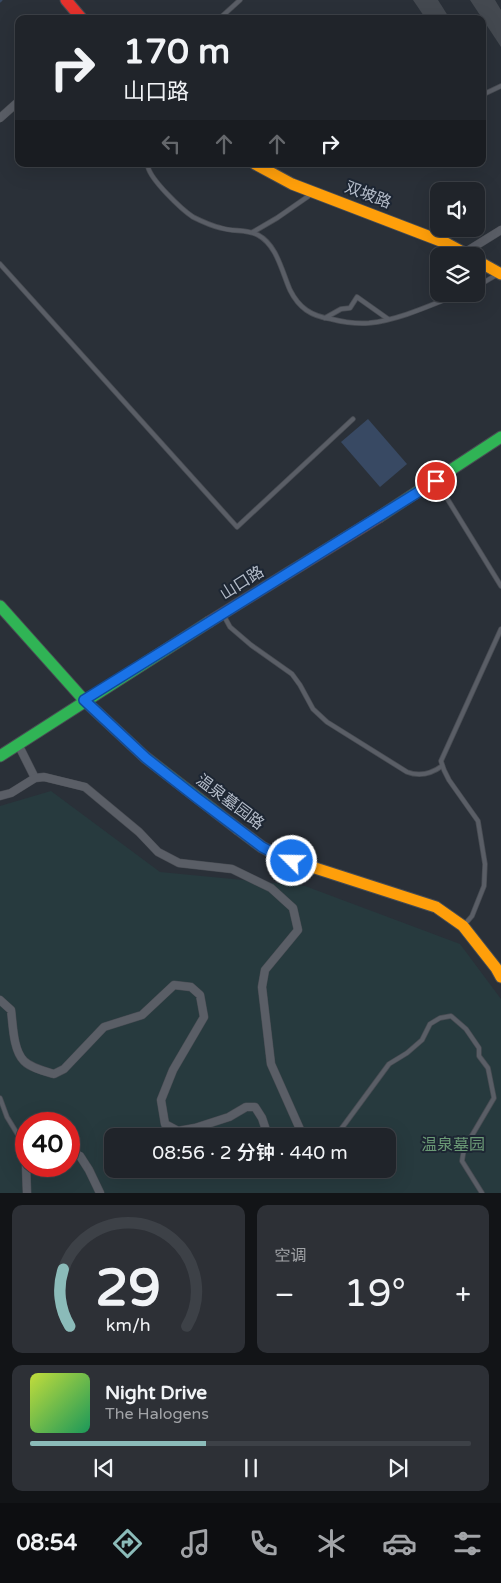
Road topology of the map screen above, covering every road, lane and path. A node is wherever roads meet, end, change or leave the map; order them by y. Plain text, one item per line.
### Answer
1 (240, 0) edge
2 (68, 1) edge
3 (79, 15) edge
4 (223, 15) edge
5 (501, 86) edge
6 (486, 93) edge
7 (15, 105) edge
8 (0, 118) edge
9 (148, 167) edge
10 (261, 167) edge
11 (315, 192) junction
12 (501, 230) edge
13 (253, 232) junction
14 (453, 247) edge
15 (478, 247) edge
16 (0, 264) edge
17 (485, 265) edge
18 (501, 273) edge
19 (485, 282) edge
20 (436, 302) edge
21 (325, 318) junction
22 (388, 319) junction
23 (354, 419) dead end
24 (501, 437) edge
25 (436, 481) junction
26 (501, 586) edge
27 (0, 606) edge
28 (222, 614) junction
29 (501, 630) edge
30 (84, 700) junction
31 (18, 744) junction
32 (0, 756) edge
33 (442, 766) junction
34 (35, 778) junction
35 (0, 796) edge
36 (463, 926) junction
37 (501, 977) edge
38 (0, 1000) edge
39 (0, 1098) edge
40 (172, 1128) edge
41 (194, 1128) edge
42 (265, 1128) edge
43 (299, 1128) edge
44 (342, 1128) edge
45 (15, 1130) edge
46 (80, 1156) edge
47 (26, 1177) edge
48 (27, 1193) edge
49 (100, 1193) edge
50 (482, 1193) edge

1 - 4 lane
2 - 3 street
5 - 6 lane
7 - 8 street
9 - 13 lane
10 - 11 street, 双坡路
11 - 13 lane
11 - 14 street, 双坡路
12 - 15 street
13 - 21 lane
16 - 23 lane
17 - 18 street
18 - 19 lane
20 - 22 lane
21 - 22 lane
21 - 22 lane
24 - 25 street, 山口路
25 - 26 lane
25 - 28 street, 山口路
27 - 30 street, 温泉墓园路
28 - 30 street, 山口路
28 - 33 lane
29 - 33 lane
30 - 31 street, 山口路
30 - 36 street, 温泉墓园路
31 - 32 street, 山口路
31 - 34 street
33 - 36 lane
34 - 35 street
34 - 43 street
36 - 37 street, 温泉墓园路
38 - 40 street
39 - 45 lane
41 - 42 street
44 - 50 lane
46 - 49 street
47 - 48 street

